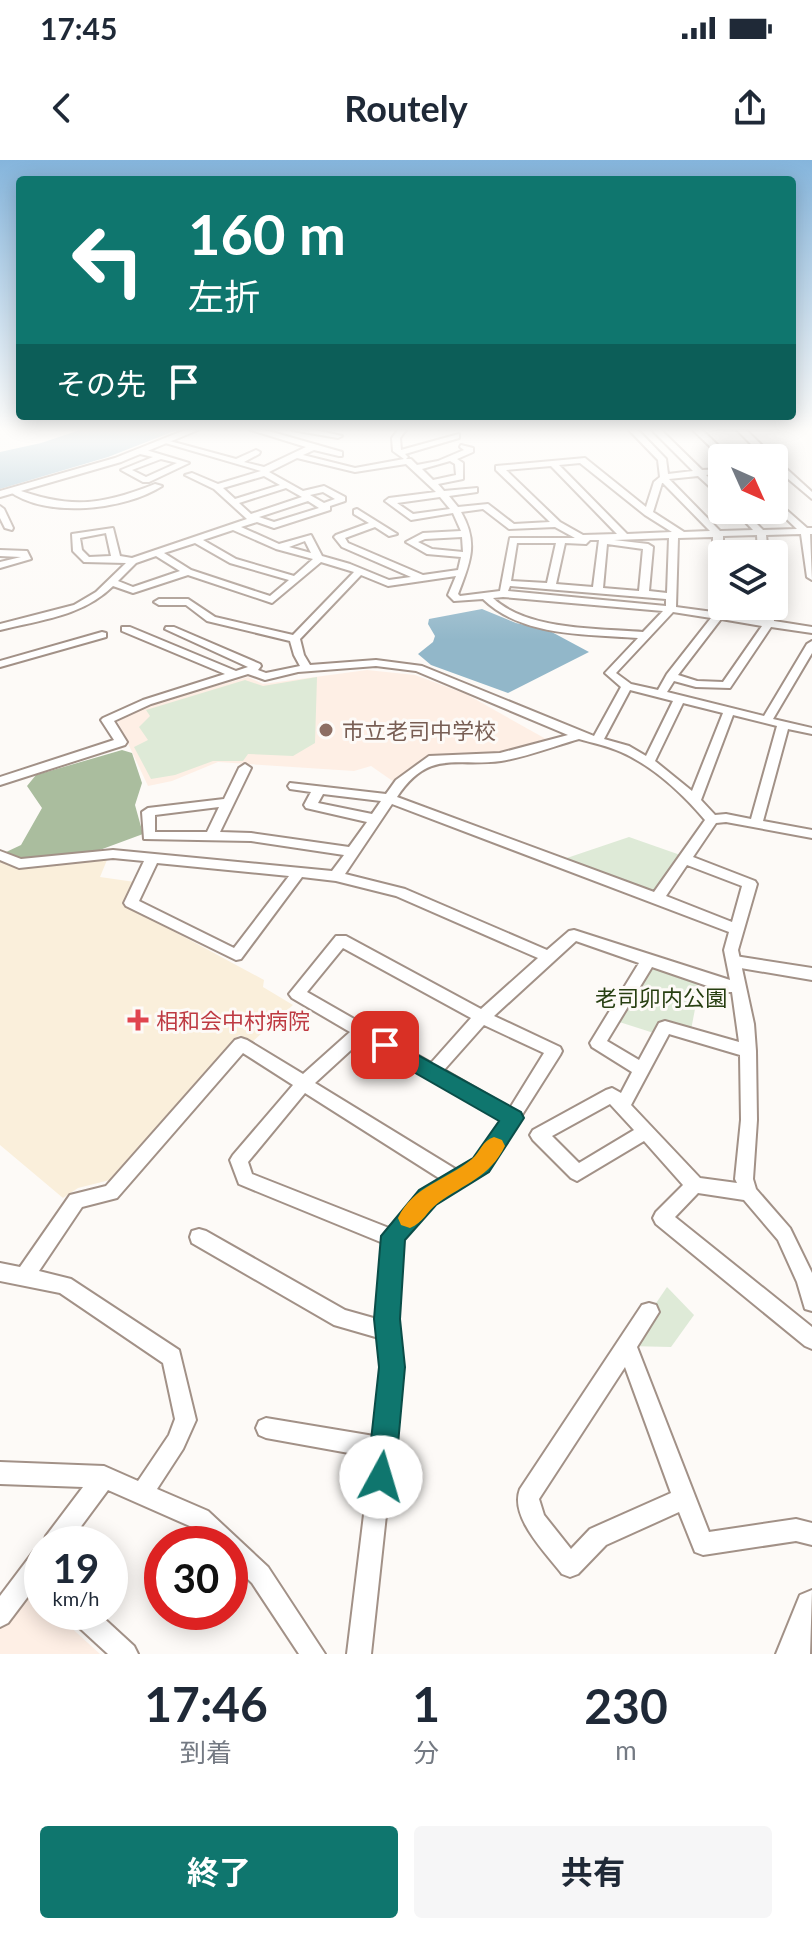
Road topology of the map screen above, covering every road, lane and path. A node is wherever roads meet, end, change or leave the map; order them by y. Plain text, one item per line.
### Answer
1 (37, 500) edge
2 (124, 500) edge
3 (231, 500) edge
4 (240, 500) edge
5 (297, 500) edge
6 (312, 500) edge
7 (340, 500) edge
8 (401, 500) edge
9 (447, 500) edge
10 (532, 500) edge
11 (589, 500) edge
12 (631, 500) edge
13 (652, 500) edge
14 (684, 500) edge
15 (233, 502) junction
16 (322, 506) junction
17 (0, 509) edge
18 (455, 511) junction
19 (357, 512) dead end
20 (648, 513) junction
21 (788, 514) edge
22 (251, 518) junction
23 (376, 524) junction
24 (557, 524) junction
25 (752, 524) edge
26 (233, 527) junction
27 (9, 528) dead end
28 (809, 531) edge
29 (761, 533) junction
30 (392, 534) dead end
31 (465, 534) junction
32 (718, 534) junction
33 (678, 535) junction
34 (625, 537) junction
35 (602, 539) junction
36 (196, 540) junction
37 (718, 540) edge
38 (762, 540) edge
39 (561, 541) junction
40 (279, 547) junction
41 (0, 553) edge
42 (157, 553) junction
43 (466, 555) junction
44 (116, 558) junction
45 (319, 559) junction
46 (133, 561) junction
47 (0, 565) edge
48 (360, 571) junction
49 (188, 572) junction
50 (462, 572) junction
51 (812, 577) edge
52 (422, 578) junction
53 (296, 579) junction
54 (112, 582) junction
55 (551, 586) junction
56 (504, 589) junction
57 (598, 590) junction
58 (644, 594) junction
59 (484, 595) junction
60 (671, 596) junction
61 (159, 602) dead end
62 (671, 609) junction
63 (708, 615) edge
64 (715, 620) edge
65 (747, 620) edge
66 (769, 620) edge
67 (769, 623) junction
68 (0, 627) edge
69 (126, 629) dead end
70 (170, 629) dead end
71 (812, 630) edge
72 (102, 635) dead end
73 (644, 635) junction
74 (295, 639) junction
75 (812, 644) edge
76 (0, 664) edge
77 (307, 668) junction
78 (249, 670) junction
79 (234, 674) junction
80 (671, 676) junction
81 (627, 686) junction
82 (661, 694) junction
83 (679, 699) junction
84 (729, 711) junction
85 (767, 720) junction
86 (783, 724) junction
87 (812, 731) edge
88 (579, 735) junction
89 (597, 741) junction
90 (649, 762) junction
91 (245, 768) dead end
92 (0, 781) edge
93 (294, 786) dead end
94 (319, 789) junction
95 (388, 798) junction
96 (695, 800) junction
97 (228, 802) junction
98 (374, 819) junction
99 (712, 820) junction
100 (756, 824) junction
101 (812, 834) edge
102 (211, 837) junction
103 (352, 852) junction
104 (0, 855) edge
105 (152, 859) junction
106 (684, 859) junction
107 (299, 872) junction
108 (336, 876) junction
109 (657, 898) junction
110 (737, 930) junction
111 (549, 957) junction
112 (648, 961) junction
113 (735, 962) junction
114 (812, 974) edge
115 (736, 986) junction
116 (482, 1017) junction
117 (361, 1032) junction
118 (748, 1051) junction
119 (642, 1070) junction
120 (432, 1073) junction
121 (304, 1083) junction
122 (622, 1106) junction
123 (513, 1118) junction
124 (645, 1132) junction
125 (457, 1180) junction
126 (695, 1185) junction
127 (749, 1193) junction
128 (199, 1237) dead end
129 (393, 1238) junction
130 (0, 1272) edge
131 (24, 1277) junction
132 (812, 1302) edge
133 (649, 1312) dead end
134 (388, 1331) junction
135 (812, 1339) edge
136 (627, 1346) junction
137 (266, 1428) dead end
138 (383, 1448) junction
139 (0, 1473) edge
140 (104, 1477) junction
141 (143, 1492) junction
142 (684, 1498) junction
143 (67, 1526) edge
144 (207, 1526) edge
145 (812, 1534) edge
146 (248, 1564) edge
147 (24, 1587) edge
148 (812, 1607) edge
149 (0, 1615) edge
150 (99, 1630) edge
151 (126, 1654) edge
152 (313, 1654) edge
153 (359, 1654) edge
154 (793, 1654) edge

1 - 2 street
3 - 15 street
4 - 15 street
5 - 22 street
6 - 16 street
7 - 16 street
8 - 18 street
9 - 18 street
10 - 24 street
11 - 34 street
12 - 20 street
13 - 20 street
14 - 32 street
15 - 22 street
16 - 22 street
17 - 27 street
18 - 24 street
18 - 31 street
19 - 23 street
20 - 33 street
21 - 28 street
22 - 26 street
23 - 30 street
23 - 52 street
24 - 35 street
25 - 29 street
26 - 36 street
26 - 40 street
28 - 29 street
28 - 51 street
29 - 32 street
29 - 38 street
31 - 43 street
31 - 43 street
32 - 33 street
32 - 37 street
33 - 34 street
33 - 60 street
34 - 35 street
35 - 39 street
35 - 57 street
35 - 58 street
36 - 42 street
36 - 53 street
39 - 55 street
39 - 56 street
40 - 45 street
40 - 45 street
41 - 47 street
42 - 46 street
42 - 49 street
43 - 50 street
44 - 44 street
44 - 46 street
45 - 48 street
45 - 53 street
46 - 54 street
48 - 52 street
48 - 74 street
49 - 53 street
49 - 54 street
50 - 52 street
50 - 59 street
54 - 68 street
55 - 56 street
55 - 57 street
56 - 59 street
56 - 62 street
57 - 58 street
58 - 60 street
59 - 73 street
60 - 62 street
61 - 74 street
62 - 63 street
62 - 73 street
64 - 80 street
65 - 67 street
66 - 67 street
67 - 71 street
67 - 80 street
69 - 79 street
70 - 78 street
72 - 76 street
73 - 81 street
74 - 77 street
75 - 85 street
77 - 78 street
77 - 88 street
78 - 79 street
79 - 92 street
80 - 82 street
81 - 82 street
81 - 89 street
82 - 83 street
83 - 84 street
83 - 90 street
84 - 85 street
84 - 96 street
85 - 86 street
86 - 87 street
86 - 100 street
88 - 89 street
88 - 95 street
89 - 90 street
90 - 96 street
91 - 97 street
93 - 94 street
94 - 95 street
94 - 98 street
95 - 98 street
95 - 109 street
96 - 99 street
97 - 102 street
97 - 102 street
98 - 103 street
99 - 100 street
99 - 106 street
100 - 101 street
102 - 103 street
103 - 108 street
104 - 105 street
105 - 107 street
105 - 107 street
106 - 109 street
106 - 110 street
107 - 108 street
108 - 111 street
109 - 110 street
110 - 113 street
111 - 112 street
111 - 116 street
112 - 115 street
112 - 119 street
113 - 114 street
113 - 115 street
115 - 118 street
116 - 117 street
116 - 120 street
116 - 123 street
117 - 120 street
117 - 121 street
118 - 119 street
118 - 127 street
119 - 122 street
120 - 123 street
121 - 125 street
121 - 129 street
121 - 131 street
122 - 124 street
122 - 124 street
123 - 125 street
124 - 126 street
125 - 129 street
126 - 127 street
126 - 135 street
127 - 132 street
128 - 134 street
129 - 134 street
130 - 131 street
131 - 141 street
133 - 136 street
134 - 138 street
136 - 142 street
136 - 142 street
137 - 138 street
138 - 153 street
139 - 140 street
140 - 141 street
140 - 143 street
141 - 144 street
142 - 145 street
146 - 152 street
147 - 149 street
148 - 154 main road
150 - 151 street

